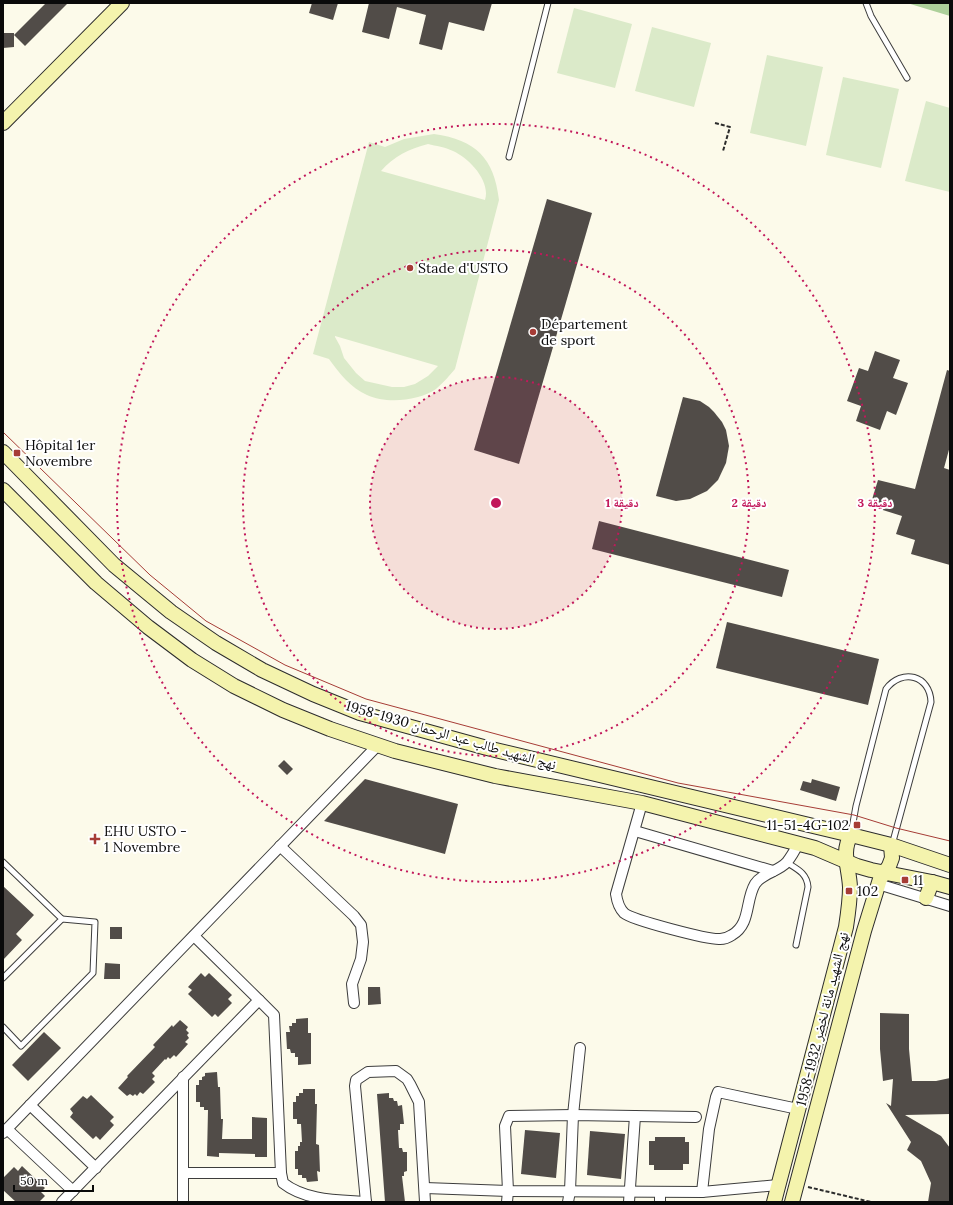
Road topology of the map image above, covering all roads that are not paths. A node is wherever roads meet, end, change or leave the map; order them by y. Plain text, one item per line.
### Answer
1 (122, 3) edge
2 (548, 3) edge
3 (866, 3) edge
4 (907, 78) dead end
5 (3, 123) edge
6 (509, 157) dead end
7 (3, 452) edge
8 (3, 490) edge
9 (378, 745) junction
10 (642, 803) junction
11 (635, 831) junction
12 (851, 835) junction
13 (798, 844) junction
14 (280, 846) junction
15 (891, 846) junction
16 (847, 861) junction
17 (3, 862) edge
18 (786, 862) junction
19 (950, 865) edge
20 (773, 871) junction
21 (881, 878) junction
22 (932, 882) junction
23 (950, 887) edge
24 (926, 898) junction
25 (950, 906) edge
26 (62, 919) junction
27 (846, 927) junction
28 (864, 931) junction
29 (194, 936) junction
30 (796, 944) dead end
31 (3, 978) edge
32 (260, 1000) junction
33 (354, 1003) dead end
34 (3, 1027) edge
35 (580, 1048) dead end
36 (183, 1077) junction
37 (30, 1105) junction
38 (798, 1109) junction
39 (573, 1115) junction
40 (635, 1116) junction
41 (696, 1116) dead end
42 (5, 1131) edge
43 (96, 1168) junction
44 (183, 1173) junction
45 (281, 1173) junction
46 (778, 1185) junction
47 (425, 1188) junction
48 (73, 1191) junction
49 (508, 1191) junction
50 (570, 1191) junction
51 (702, 1192) junction
52 (630, 1197) edge
53 (660, 1197) edge
54 (62, 1202) edge
55 (183, 1202) edge
56 (366, 1202) edge
57 (425, 1202) edge
58 (507, 1202) edge
59 (568, 1202) edge
60 (774, 1202) edge
61 (792, 1202) edge

1 - 5 main road
2 - 6 lane
3 - 4 lane
7 - 12 main road, نهج الشهيد طالب عبد الرحمان 1930-1958
8 - 9 main road, نهج الشهيد طالب عبد الرحمان 1930-1958
9 - 10 main road, نهج الشهيد طالب عبد الرحمان 1930-1958
9 - 14 street
10 - 11 street
10 - 13 main road, نهج الشهيد طالب عبد الرحمان 1930-1958
11 - 20 street
11 - 20 street
12 - 15 main road, نهج الشهيد طالب عبد الرحمان 1930-1958
12 - 15 lane
12 - 16 main road, نهج الشهيد مانة لخضر 1932-1958
13 - 16 main road, نهج الشهيد طالب عبد الرحمان 1930-1958
13 - 18 street
14 - 29 street
14 - 33 street
15 - 19 main road, نهج الشهيد طالب عبد الرحمان 1930-1958
15 - 21 main road, نهج الشهيد مانة لخضر 1932-1958
16 - 21 main road, نهج الشهيد طالب عبد الرحمان 1930-1958
16 - 27 main road, نهج الشهيد مانة لخضر 1932-1958
17 - 26 lane
18 - 20 street
18 - 30 lane
21 - 22 main road, نهج الشهيد طالب عبد الرحمان 1930-1958
21 - 24 street
21 - 28 main road, نهج الشهيد مانة لخضر 1932-1958
22 - 23 main road, نهج الشهيد طالب عبد الرحمان 1930-1958
22 - 24 main road
24 - 25 street
26 - 31 lane
26 - 34 lane
27 - 28 main road
27 - 38 main road, نهج الشهيد مانة لخضر 1932-1958
28 - 61 main road, نهج الشهيد مانة لخضر 1932-1958
29 - 32 street
29 - 37 street
32 - 36 street
32 - 45 street
35 - 39 street
36 - 43 street
36 - 44 street
37 - 42 street
37 - 43 street
38 - 46 main road, نهج الشهيد مانة لخضر 1932-1958
38 - 51 street
39 - 40 street
39 - 49 street
39 - 50 street
40 - 41 street
40 - 52 street
42 - 48 street
43 - 48 street
44 - 45 street
44 - 55 street
45 - 56 street
46 - 51 street
46 - 60 main road, نهج الشهيد مانة لخضر 1932-1958
47 - 49 street
47 - 56 street
47 - 57 street
48 - 54 street
49 - 50 street
49 - 58 street
50 - 52 street
50 - 59 street
51 - 53 street
52 - 53 street

